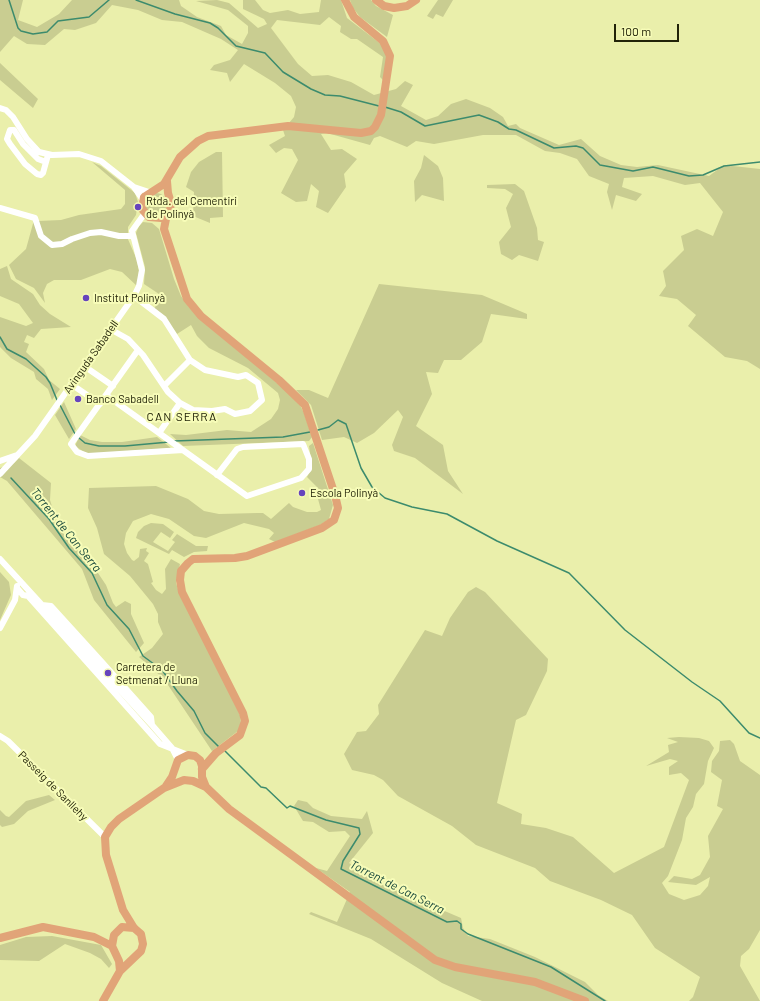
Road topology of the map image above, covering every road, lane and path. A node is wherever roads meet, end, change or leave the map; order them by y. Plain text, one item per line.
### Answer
1 (345, 0) edge
2 (376, 0) edge
3 (416, 0) edge
4 (0, 108) edge
5 (48, 155) junction
6 (46, 162) junction
7 (167, 181) junction
8 (134, 187) junction
9 (153, 191) junction
10 (168, 197) junction
11 (142, 200) junction
12 (1, 209) edge
13 (145, 213) junction
14 (167, 214) junction
15 (154, 219) junction
16 (164, 229) junction
17 (132, 236) junction
18 (134, 296) junction
19 (110, 329) junction
20 (138, 350) junction
21 (190, 360) junction
22 (84, 366) junction
23 (71, 384) junction
24 (113, 386) junction
25 (164, 386) junction
26 (106, 395) junction
27 (180, 403) junction
28 (100, 404) junction
29 (159, 433) junction
30 (183, 450) junction
31 (20, 454) junction
32 (0, 461) edge
33 (0, 474) edge
34 (217, 475) junction
35 (0, 559) edge
36 (18, 578) junction
37 (17, 588) junction
38 (29, 591) junction
39 (23, 595) junction
40 (15, 600) junction
41 (0, 628) edge
42 (0, 736) edge
43 (172, 748) junction
44 (216, 753) junction
45 (188, 754) junction
46 (197, 758) junction
47 (178, 760) junction
48 (176, 770) junction
49 (202, 771) junction
50 (188, 780) junction
51 (206, 787) junction
52 (164, 788) junction
53 (105, 837) junction
54 (123, 910) junction
55 (134, 928) junction
56 (116, 932) junction
57 (94, 937) junction
58 (0, 938) edge
59 (114, 949) junction
60 (134, 956) junction
61 (120, 971) junction
62 (103, 1001) edge
63 (585, 1001) edge

1 - 7 main road
2 - 3 main road
4 - 5 street
5 - 6 street
5 - 8 street
6 - 6 street
7 - 9 main road
7 - 10 main road
8 - 9 street
8 - 11 street
9 - 10 main road
9 - 11 main road
10 - 14 main road
11 - 13 main road
12 - 17 street
13 - 15 main road
13 - 17 street
14 - 15 main road
14 - 16 main road
15 - 16 main road
16 - 44 main road
17 - 18 street, Avinguda Sabadell
18 - 19 street, Avinguda Sabadell
18 - 21 street
19 - 20 street
19 - 22 street, Avinguda Sabadell
20 - 24 street
20 - 25 street
21 - 25 street
21 - 27 street
22 - 23 street, Avinguda Sabadell
22 - 24 street
23 - 28 street
23 - 31 street, Avinguda Sabadell
24 - 26 street
25 - 27 street
26 - 28 street
26 - 29 street
27 - 29 street
28 - 30 street
29 - 30 street
30 - 34 street
31 - 32 street
31 - 33 street, Avinguda Sabadell
34 - 34 street
35 - 36 street
36 - 37 street
36 - 38 street
37 - 39 street
37 - 40 street
38 - 39 street
38 - 43 street
39 - 40 street
39 - 43 street
40 - 41 street
42 - 53 street, Passeig de Sanllehy
43 - 45 street
43 - 47 street
44 - 46 main road
44 - 49 main road
45 - 46 main road
45 - 47 main road
46 - 49 main road
47 - 48 main road
48 - 50 main road
48 - 52 main road
49 - 50 main road
49 - 51 main road
50 - 51 main road
50 - 52 main road
51 - 63 main road
52 - 53 main road
53 - 54 main road
54 - 55 main road
54 - 56 main road
55 - 56 main road
55 - 60 main road
56 - 57 main road
56 - 59 main road
57 - 58 main road
57 - 59 main road
59 - 60 main road
59 - 61 main road
60 - 61 main road
61 - 62 main road

